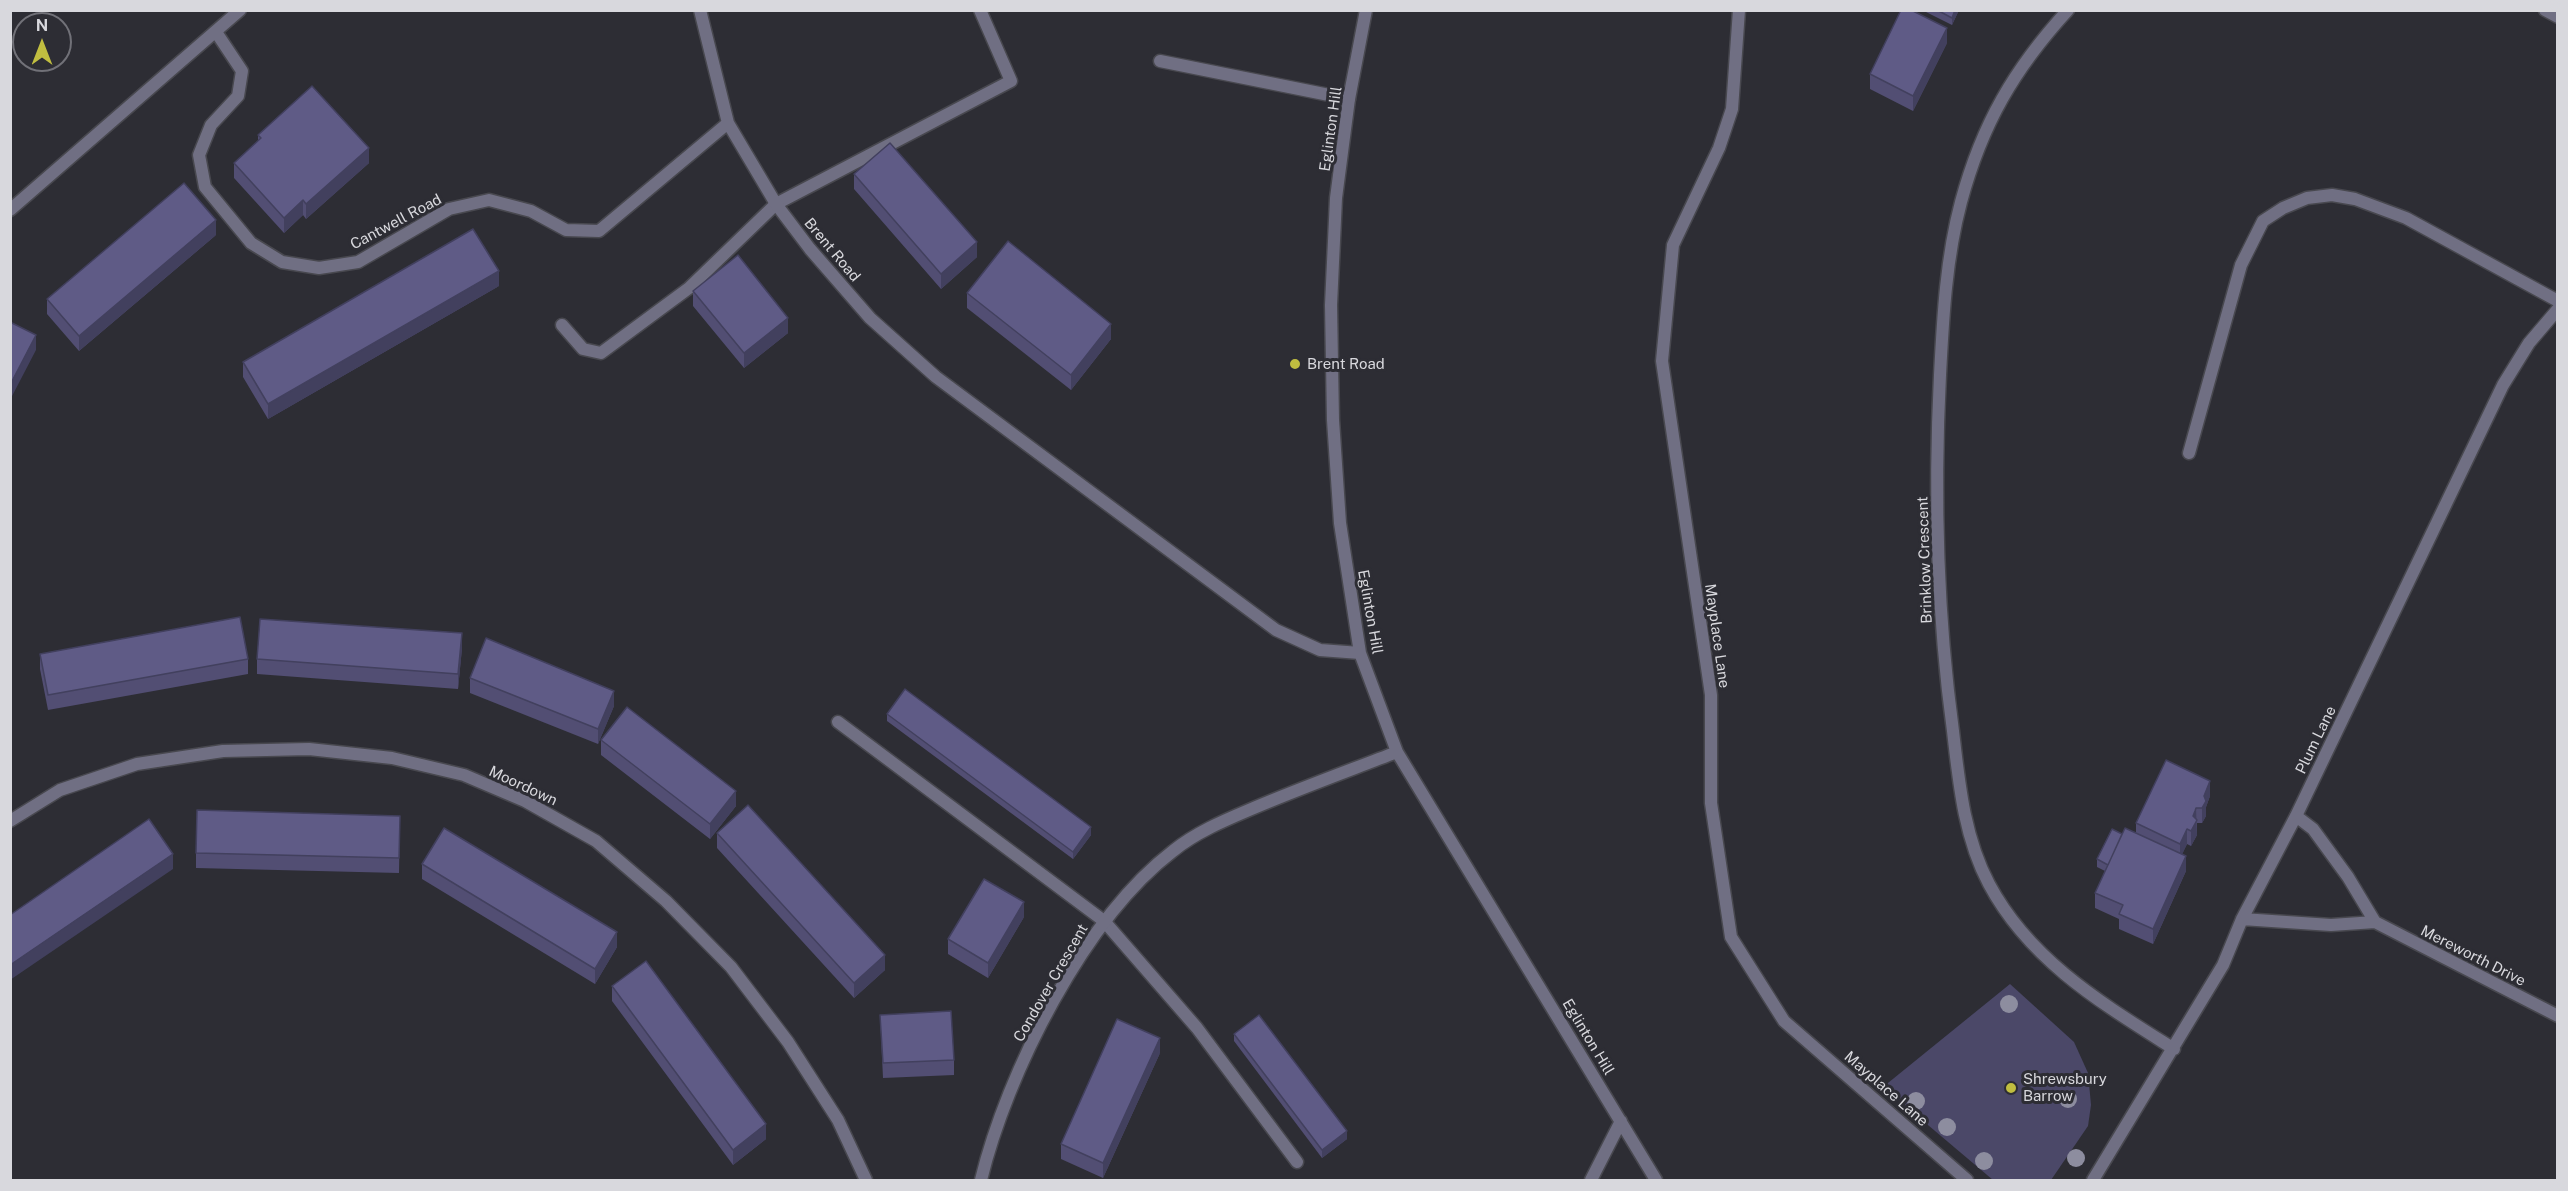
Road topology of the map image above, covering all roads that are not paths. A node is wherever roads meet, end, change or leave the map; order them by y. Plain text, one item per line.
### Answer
1 (240, 10) edge
2 (700, 10) edge
3 (980, 10) edge
4 (1366, 10) edge
5 (1739, 10) edge
6 (2068, 10) edge
7 (2545, 10) edge
8 (2558, 17) edge
9 (216, 32) junction
10 (1160, 61) dead end
11 (1349, 99) junction
12 (728, 123) junction
13 (776, 204) junction
14 (10, 210) edge
15 (2558, 301) edge
16 (2558, 309) edge
17 (562, 325) dead end
18 (2189, 453) dead end
19 (1360, 653) junction
20 (838, 722) dead end
21 (1397, 752) junction
22 (2296, 816) junction
23 (10, 821) edge
24 (2242, 919) junction
25 (1104, 921) junction
26 (2375, 922) junction
27 (2558, 1017) edge
28 (2174, 1049) junction
29 (1621, 1121) junction
30 (1297, 1162) dead end
31 (866, 1180) edge
32 (981, 1180) edge
33 (1591, 1180) edge
34 (1656, 1180) edge
35 (1967, 1180) edge
36 (2093, 1180) edge

1 - 9 street
2 - 12 street, Brent Road
3 - 13 street
4 - 11 street, Eglinton Hill
5 - 35 street, Mayplace Lane
6 - 28 street, Brinklow Crescent
7 - 8 street
9 - 12 street, Cantwell Road
9 - 14 street
10 - 11 street
11 - 19 street, Eglinton Hill
12 - 13 street, Brent Road
13 - 17 street
13 - 19 street, Brent Road
15 - 18 street
16 - 22 street, Plum Lane
19 - 21 street, Eglinton Hill
20 - 25 street
21 - 25 street, Condover Crescent
21 - 29 street, Eglinton Hill
22 - 24 street, Plum Lane
22 - 26 street
23 - 31 street, Moordown
24 - 26 street
24 - 28 street, Plum Lane
25 - 30 street
25 - 32 street, Condover Crescent
26 - 27 street, Mereworth Drive
28 - 36 street, Plum Lane
29 - 33 street
29 - 34 street, Eglinton Hill

